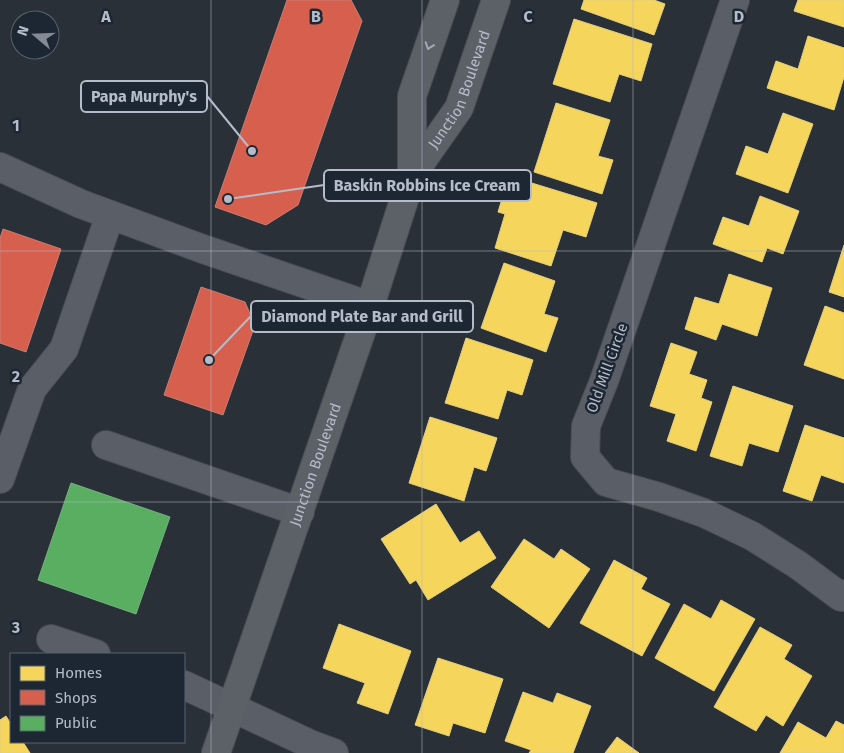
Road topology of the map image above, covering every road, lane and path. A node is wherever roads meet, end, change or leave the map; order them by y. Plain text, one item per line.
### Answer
1 (446, 0) edge
2 (496, 0) edge
3 (735, 0) edge
4 (0, 167) edge
5 (412, 175) junction
6 (110, 215) junction
7 (370, 306) junction
8 (106, 445) dead end
9 (0, 479) edge
10 (300, 512) junction
11 (843, 597) edge
12 (51, 639) dead end
13 (93, 653) edge
14 (185, 685) edge
15 (232, 708) junction
16 (216, 753) edge
17 (334, 753) edge

1 -> 5 main road, Junction Boulevard
2 - 5 main road, Junction Boulevard
3 - 11 street, Old Mill Circle
4 - 6 street
5 - 7 main road, Junction Boulevard
6 - 7 street
6 - 9 street
7 - 10 main road, Junction Boulevard
8 - 10 street
10 - 15 main road, Junction Boulevard
12 - 13 street
14 - 15 street
15 - 16 main road, Junction Boulevard
15 - 17 street

